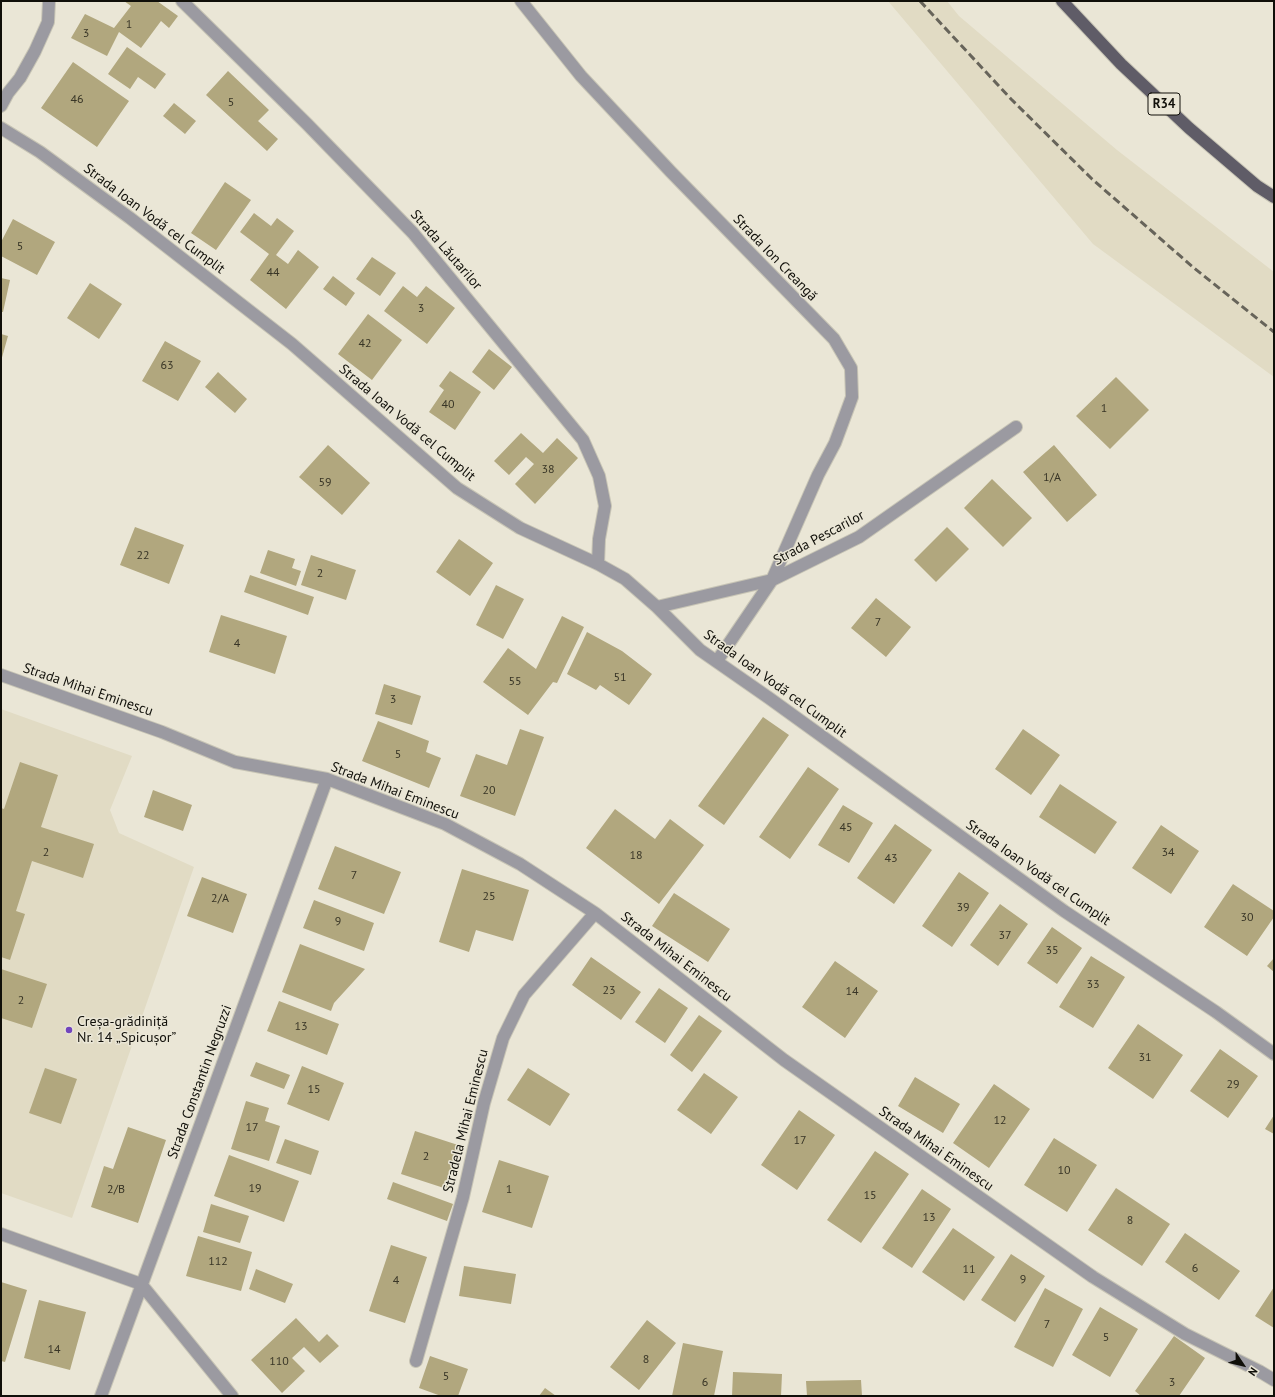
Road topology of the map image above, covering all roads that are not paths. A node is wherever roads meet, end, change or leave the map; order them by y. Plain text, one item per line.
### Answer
1 (49, 1) edge
2 (182, 1) edge
3 (521, 1) edge
4 (1062, 1) edge
5 (1, 106) edge
6 (1, 128) edge
7 (1274, 197) edge
8 (1016, 427) dead end
9 (598, 564) junction
10 (772, 580) junction
11 (657, 607) junction
12 (717, 662) junction
13 (1, 675) edge
14 (327, 779) junction
15 (595, 913) junction
16 (1274, 1054) edge
17 (1, 1234) edge
18 (141, 1284) junction
19 (416, 1361) dead end
20 (1274, 1380) edge
21 (101, 1396) edge
22 (232, 1396) edge

1 - 5 street
2 - 9 street, Strada Lăutarilor
3 - 10 street, Strada Ion Creangă
4 - 7 main road, R34
6 - 9 street, Strada Ioan Vodă cel Cumplit
8 - 10 street, Strada Pescarilor
9 - 11 street, Strada Ioan Vodă cel Cumplit
10 - 11 street, Strada Pescarilor
10 - 12 street, Strada Ion Creangă
11 - 12 street, Strada Ioan Vodă cel Cumplit
12 - 16 street, Strada Ioan Vodă cel Cumplit
13 - 14 street, Strada Mihai Eminescu
14 - 15 street, Strada Mihai Eminescu
14 - 18 street, Strada Constantin Negruzzi
15 - 19 street, Stradela Mihai Eminescu
15 - 20 street, Strada Mihai Eminescu
17 - 18 street
18 - 21 street, Strada Constantin Negruzzi
18 - 22 street

